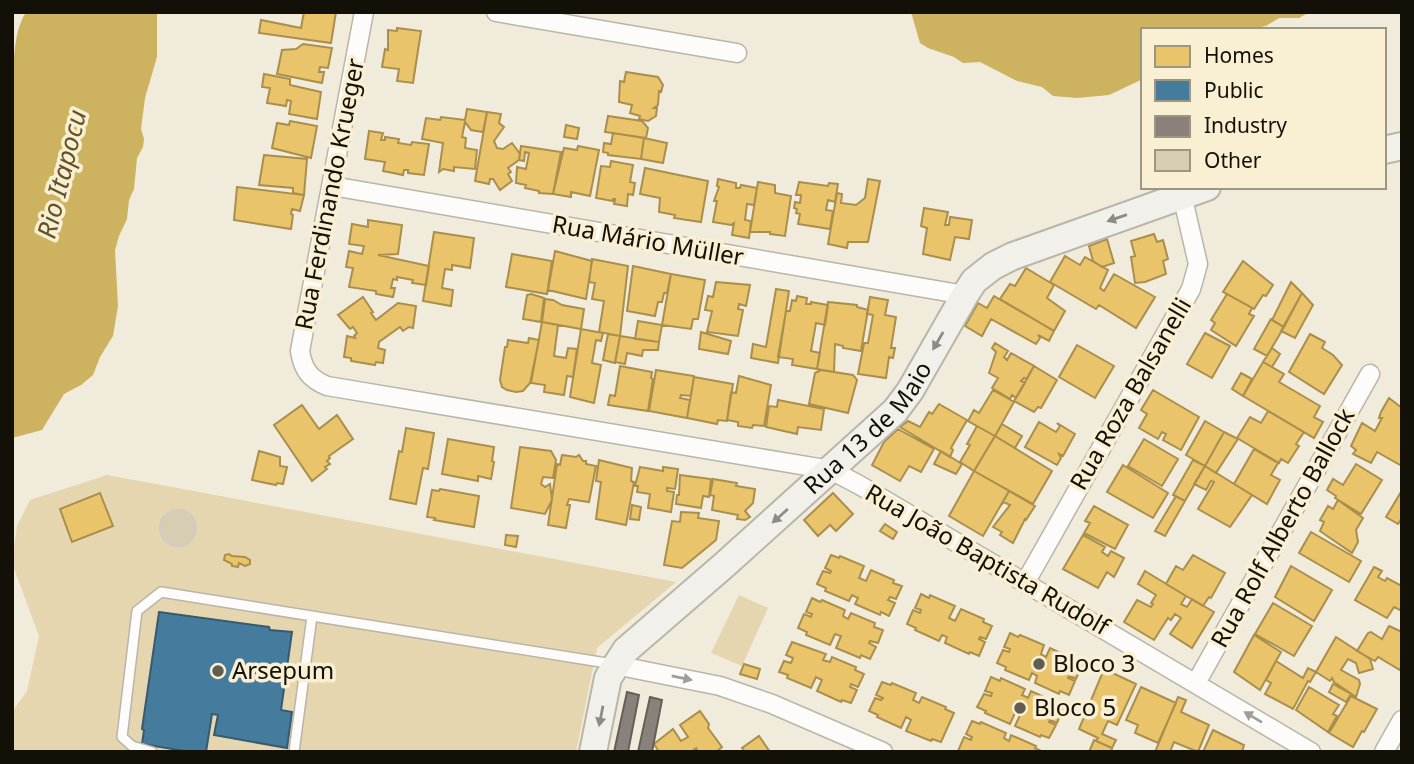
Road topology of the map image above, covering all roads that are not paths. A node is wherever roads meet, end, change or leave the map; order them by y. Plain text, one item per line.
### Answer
1 (364, 12) edge
2 (496, 12) edge
3 (564, 18) edge
4 (737, 53) dead end
5 (332, 186) junction
6 (1194, 191) edge
7 (965, 295) junction
8 (1370, 373) dead end
9 (308, 374) joint
10 (831, 470) junction
11 (1025, 583) junction
12 (312, 616) junction
13 (615, 665) junction
14 (1196, 683) junction
15 (1402, 720) edge
16 (152, 752) edge
17 (294, 752) edge
18 (593, 752) edge
19 (883, 752) edge
20 (1311, 752) edge
21 (1384, 752) edge

1 - 5 street, Rua Ferdinando Krueger
2 - 3 street
3 - 4 street
5 - 7 street, Rua Mário Müller
5 - 9 street, Rua Ferdinando Krueger
6 -> 7 main road, Rua 13 de Maio
6 - 11 street, Rua Roza Balsanelli
7 -> 10 main road, Rua 13 de Maio
8 - 14 street, Rua Rolf Alberto Ballock
9 - 10 street, Rua João Baptista Rudolf
10 - 11 street, Rua João Baptista Rudolf
10 -> 13 main road, Rua 13 de Maio
11 - 14 street, Rua João Baptista Rudolf
12 - 13 lane
12 - 16 lane
12 - 17 lane
13 -> 18 main road, Rua 13 de Maio
13 -> 19 street
20 -> 14 street, Rua João Baptista Rudolf
15 - 21 street

